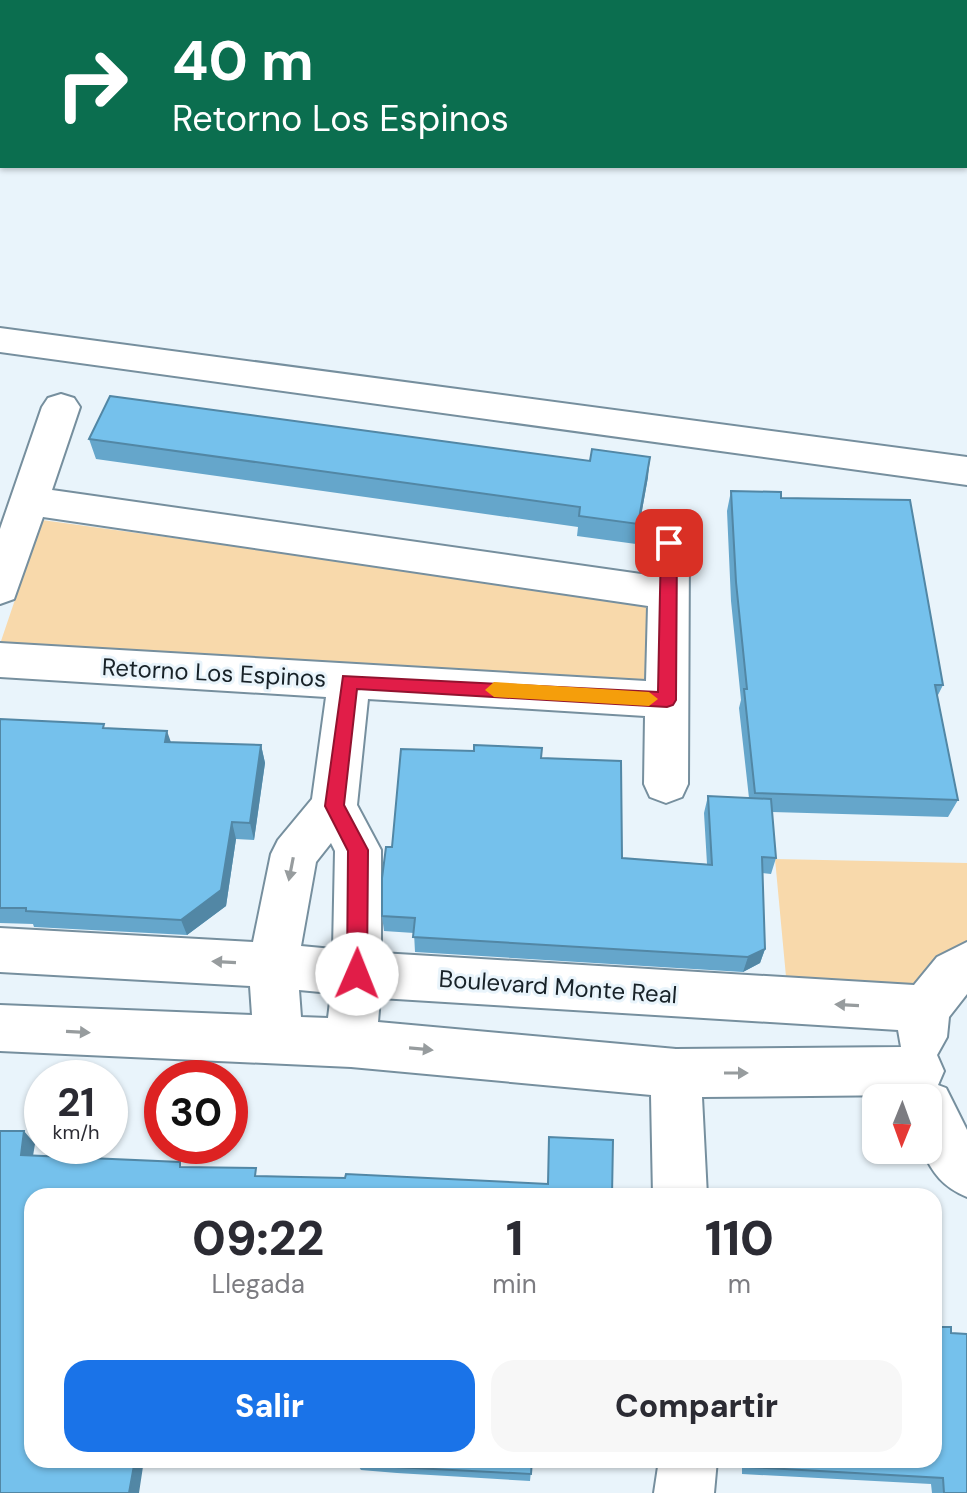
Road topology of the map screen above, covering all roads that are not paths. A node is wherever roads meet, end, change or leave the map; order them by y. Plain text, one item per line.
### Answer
1 (0, 340) edge
2 (61, 407) dead end
3 (967, 471) edge
4 (29, 501) junction
5 (669, 543) dead end
6 (0, 588) edge
7 (668, 593) junction
8 (0, 660) edge
9 (349, 681) junction
10 (667, 700) junction
11 (666, 784) dead end
12 (334, 806) junction
13 (0, 950) edge
14 (967, 964) edge
15 (273, 965) junction
16 (357, 974) junction
17 (925, 1009) junction
18 (0, 1028) edge
19 (278, 1041) junction
20 (351, 1043) junction
21 (676, 1073) junction
22 (924, 1084) edge
23 (862, 1087) edge
24 (942, 1134) edge
25 (967, 1171) edge
26 (680, 1188) edge
27 (687, 1468) edge
28 (684, 1493) edge

1 - 3 street
2 - 4 street
4 - 6 street
4 - 7 street
5 - 7 street
7 - 10 street
8 - 9 street, Retorno Los Espinos
9 - 10 street, Retorno Los Espinos
9 - 12 street
10 - 11 street
12 -> 15 street
12 - 16 street
15 -> 13 street, Boulevard Monte Real
14 - 17 street
15 - 16 street, Boulevard Monte Real
15 - 19 street
17 -> 16 street, Boulevard Monte Real
16 - 20 street
17 - 22 street
18 -> 19 street
19 - 20 street
20 -> 21 street
21 -> 23 street
21 - 26 street
24 - 25 street
27 - 28 street

